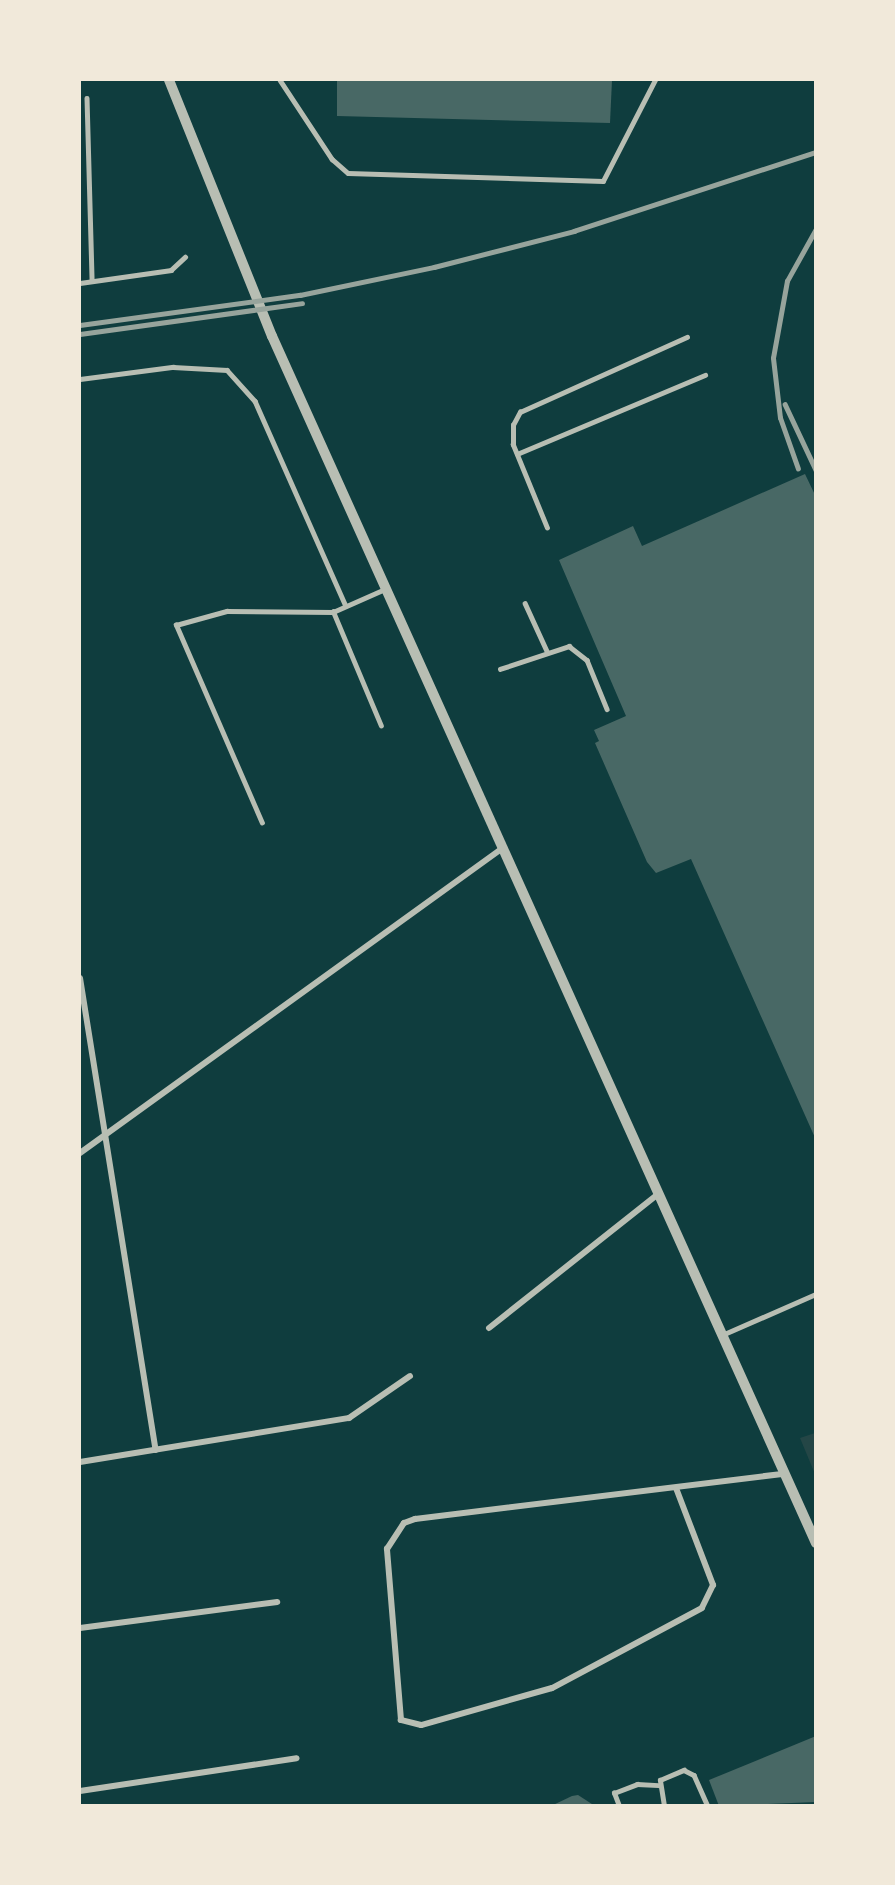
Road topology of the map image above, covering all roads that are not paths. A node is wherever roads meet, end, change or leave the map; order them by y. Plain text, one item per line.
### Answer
1 (169, 80) edge
2 (280, 80) edge
3 (655, 80) edge
4 (87, 98) dead end
5 (185, 257) dead end
6 (92, 281) junction
7 (80, 283) edge
8 (687, 337) dead end
9 (705, 375) dead end
10 (80, 379) edge
11 (517, 454) junction
12 (547, 528) dead end
13 (385, 589) junction
14 (525, 603) dead end
15 (346, 606) junction
16 (333, 612) junction
17 (547, 651) junction
18 (501, 669) dead end
19 (607, 709) dead end
20 (381, 726) dead end
21 (262, 823) dead end
22 (500, 850) junction
23 (80, 978) edge
24 (107, 1132) junction
25 (80, 1153) edge
26 (657, 1195) junction
27 (816, 1294) edge
28 (489, 1328) dead end
29 (720, 1336) junction
30 (410, 1376) dead end
31 (156, 1450) junction
32 (80, 1462) edge
33 (784, 1474) junction
34 (676, 1488) junction
35 (816, 1543) edge
36 (277, 1602) dead end
37 (80, 1628) edge
38 (297, 1758) dead end
39 (658, 1785) junction
40 (80, 1791) edge
41 (619, 1806) edge
42 (664, 1806) edge
43 (708, 1806) edge

1 - 13 street
2 - 3 lane
4 - 6 lane
5 - 6 lane
6 - 7 lane
8 - 11 lane
9 - 11 lane
10 - 15 lane
11 - 12 lane
13 - 15 lane
13 - 22 street
14 - 17 lane
15 - 16 lane
16 - 20 lane
16 - 21 lane
17 - 18 lane
17 - 19 lane
22 - 24 street
22 - 26 street
23 - 24 street
24 - 25 street
24 - 31 street
26 - 28 street
26 - 29 street
27 - 29 lane
29 - 33 street
30 - 31 street
31 - 32 street
33 - 34 street
33 - 35 street
34 - 34 street
36 - 37 street
38 - 40 street
39 - 41 lane
39 - 42 lane
39 - 43 lane

